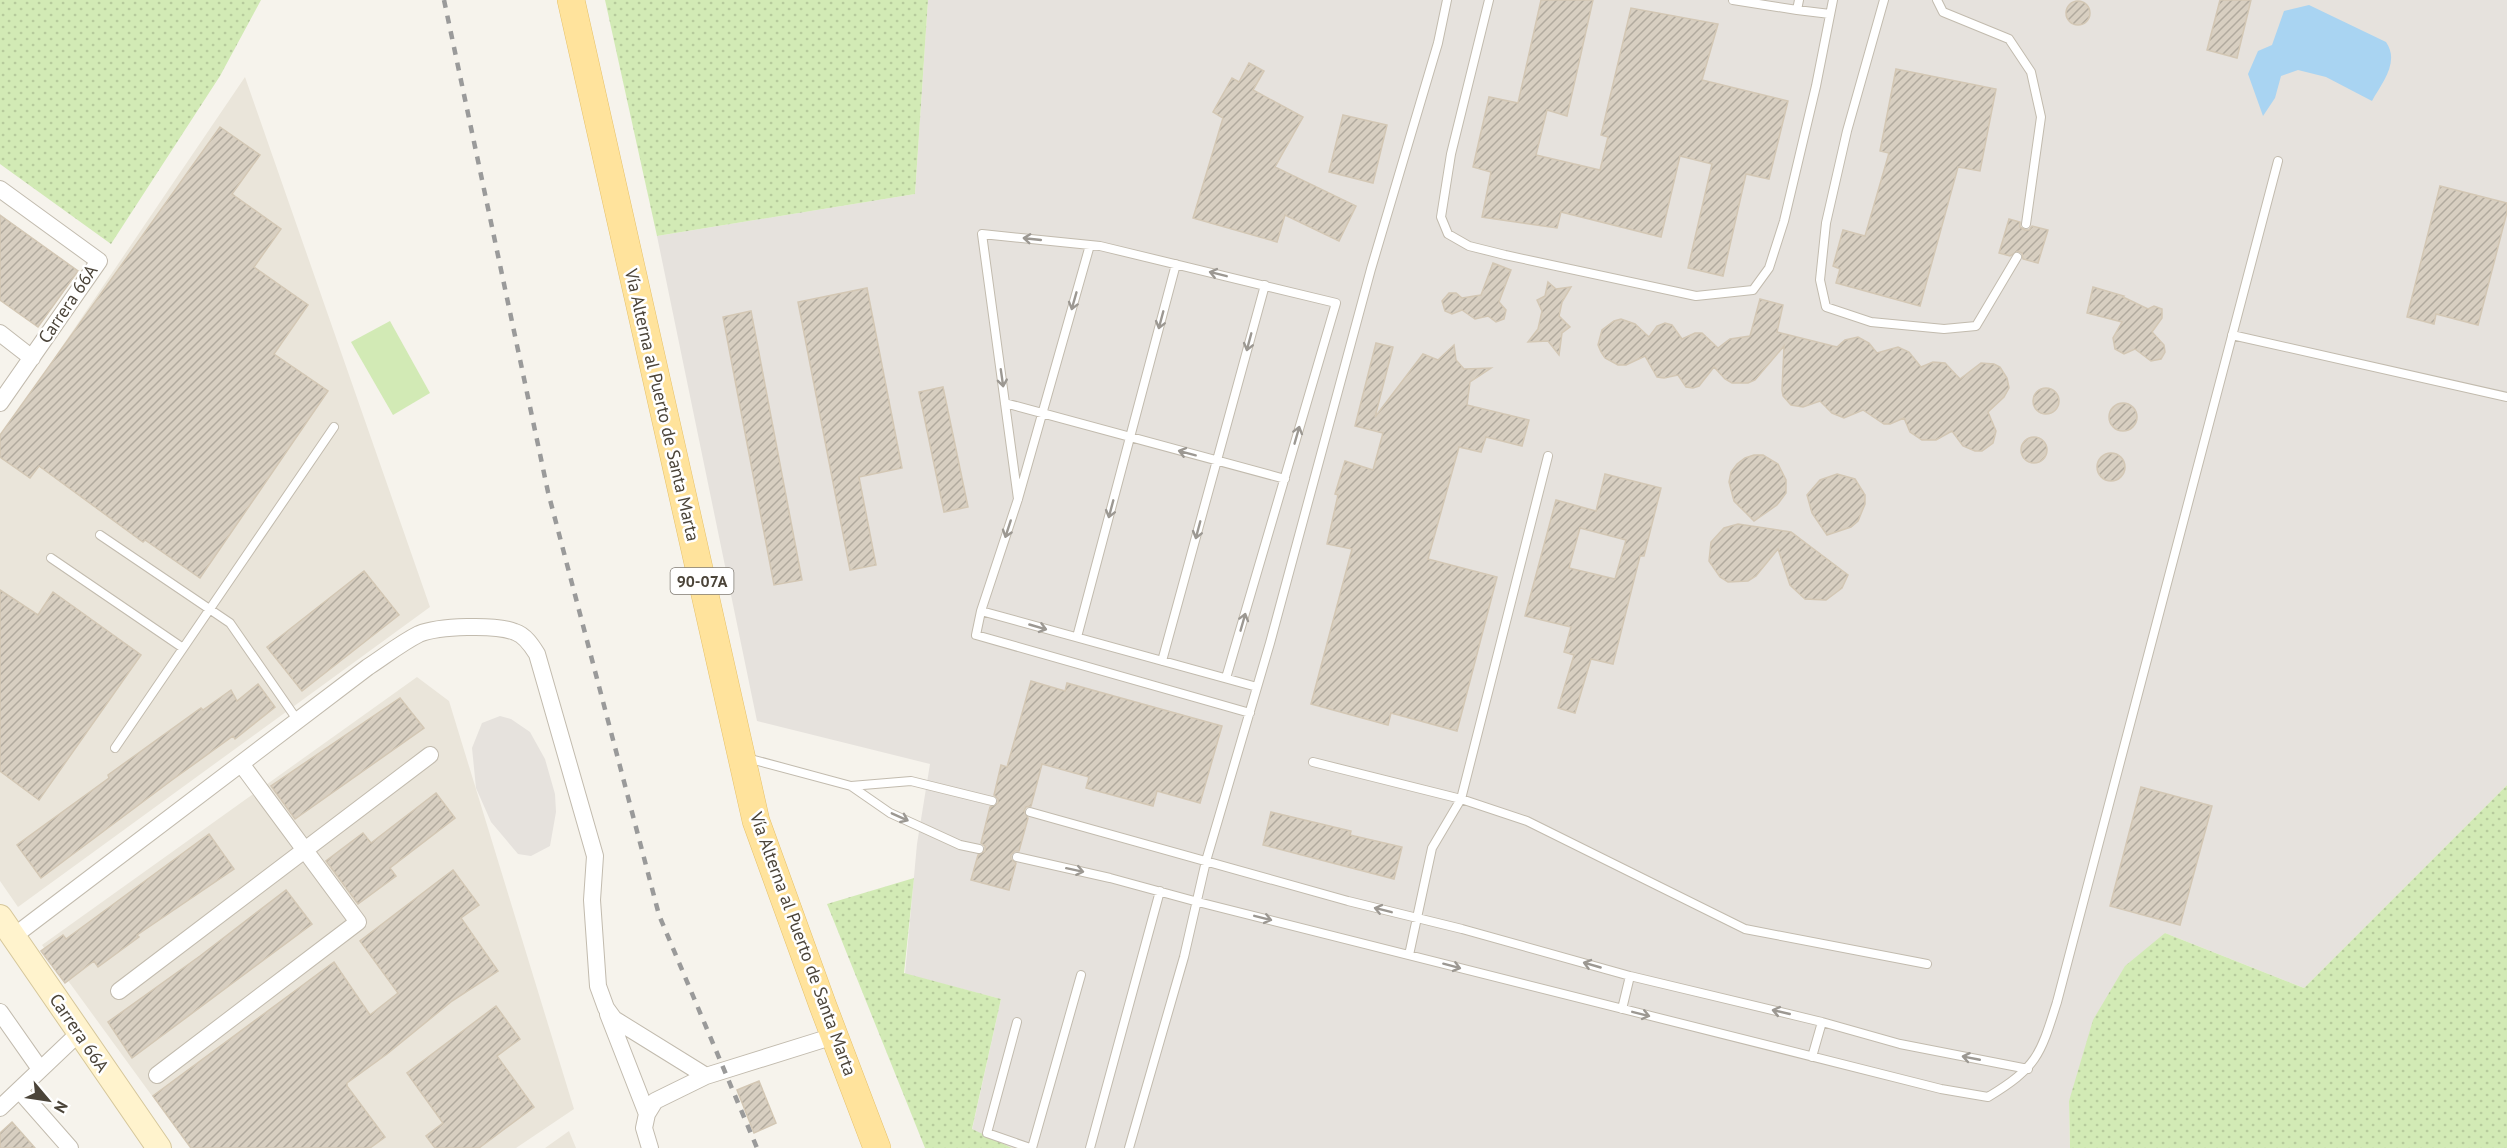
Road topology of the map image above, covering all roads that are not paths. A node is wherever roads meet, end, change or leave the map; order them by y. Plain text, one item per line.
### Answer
1 (571, 0) edge
2 (1447, 0) edge
3 (1490, 0) edge
4 (1733, 0) edge
5 (1798, 0) edge
6 (1833, 0) edge
7 (1884, 0) edge
8 (1937, 0) edge
9 (1797, 10) junction
10 (1830, 15) junction
11 (2278, 161) dead end
12 (0, 189) edge
13 (2026, 224) dead end
14 (1090, 245) junction
15 (2017, 257) dead end
16 (1176, 264) junction
17 (1264, 285) junction
18 (0, 333) edge
19 (2232, 335) junction
20 (32, 357) junction
21 (2507, 398) edge
22 (0, 403) edge
23 (1005, 403) junction
24 (1042, 412) junction
25 (334, 427) dead end
26 (1130, 438) junction
27 (1548, 456) dead end
28 (1217, 461) junction
29 (1285, 479) junction
30 (1018, 499) junction
31 (100, 535) dead end
32 (51, 558) dead end
33 (210, 609) junction
34 (981, 611) junction
35 (1077, 638) junction
36 (183, 648) junction
37 (1162, 661) junction
38 (1226, 678) junction
39 (1257, 687) junction
40 (1250, 713) junction
41 (298, 721) junction
42 (115, 748) dead end
43 (430, 755) dead end
44 (742, 757) junction
45 (1312, 762) dead end
46 (242, 765) junction
47 (851, 786) junction
48 (1461, 799) junction
49 (992, 801) dead end
50 (1030, 812) dead end
51 (979, 849) dead end
52 (304, 851) junction
53 (1017, 857) dead end
54 (1206, 861) junction
55 (1160, 891) junction
56 (1198, 902) junction
57 (1416, 918) junction
58 (7, 926) edge
59 (1409, 955) junction
60 (1927, 964) dead end
61 (1081, 975) dead end
62 (1630, 976) junction
63 (119, 991) dead end
64 (606, 1008) junction
65 (1622, 1009) junction
66 (0, 1012) edge
67 (1017, 1022) dead end
68 (1822, 1022) junction
69 (78, 1033) junction
70 (834, 1036) junction
71 (1812, 1057) junction
72 (40, 1069) junction
73 (2028, 1069) junction
74 (157, 1075) dead end
75 (706, 1076) junction
76 (19, 1090) junction
77 (0, 1108) edge
78 (647, 1114) junction
79 (70, 1148) edge
80 (159, 1148) edge
81 (650, 1148) edge
82 (877, 1148) edge
83 (1031, 1148) edge
84 (1090, 1148) edge
85 (1129, 1148) edge

1 - 44 main road, Vía Alterna al Puerto de Santa Marta / 90-07A
2 - 39 lane
3 - 10 lane
4 - 9 lane
5 - 9 lane
6 - 10 lane
7 - 15 lane
8 - 13 lane
9 - 10 lane
11 - 19 lane
12 - 20 street, Carrera 66A
14 - 16 lane
14 -> 23 lane
14 -> 24 lane
17 -> 16 lane
16 -> 26 lane
17 -> 28 lane
29 -> 17 lane
18 - 20 street, Carrera 66A
19 - 21 lane
19 - 73 lane
20 - 22 street, Carrera 66A
23 - 24 lane
23 - 30 lane
24 - 26 lane
24 - 30 lane
25 - 33 lane
28 -> 26 lane
26 -> 35 lane
27 - 48 lane
28 - 29 lane
28 -> 37 lane
38 -> 29 lane
30 -> 34 lane
31 - 33 lane
32 - 36 lane
33 - 36 lane
33 - 41 lane
34 -> 35 lane
34 - 40 lane
35 - 37 lane
36 - 42 lane
37 - 38 lane
38 - 39 lane
39 - 40 lane
40 - 54 lane
41 - 46 street
41 - 64 street
43 - 52 street
44 - 47 lane
44 - 70 main road, Vía Alterna al Puerto de Santa Marta / 90-07A
45 - 48 lane
46 - 52 street
46 - 58 street
47 - 49 lane
47 -> 51 lane
48 - 57 lane
48 - 60 lane
50 - 54 lane
52 - 63 street
52 - 74 street
53 -> 55 lane
54 - 56 lane
57 -> 54 lane
55 - 56 lane
55 - 84 lane
56 -> 59 lane
56 - 85 lane
57 - 59 lane
62 -> 57 lane
58 - 69 street, Carrera 66A
59 -> 65 lane
61 - 83 lane
62 - 65 lane
68 -> 62 lane
64 - 75 street
64 - 78 street
65 -> 71 lane
66 - 72 street
67 - 83 lane
68 - 71 lane
73 -> 68 lane
69 - 72 street
69 - 80 street, Carrera 66A
70 - 75 street
70 - 82 main road, Vía Alterna al Puerto de Santa Marta / 90-07A
71 - 73 lane
72 - 76 street
75 - 78 street
76 - 77 street
76 - 79 street
78 - 81 street

